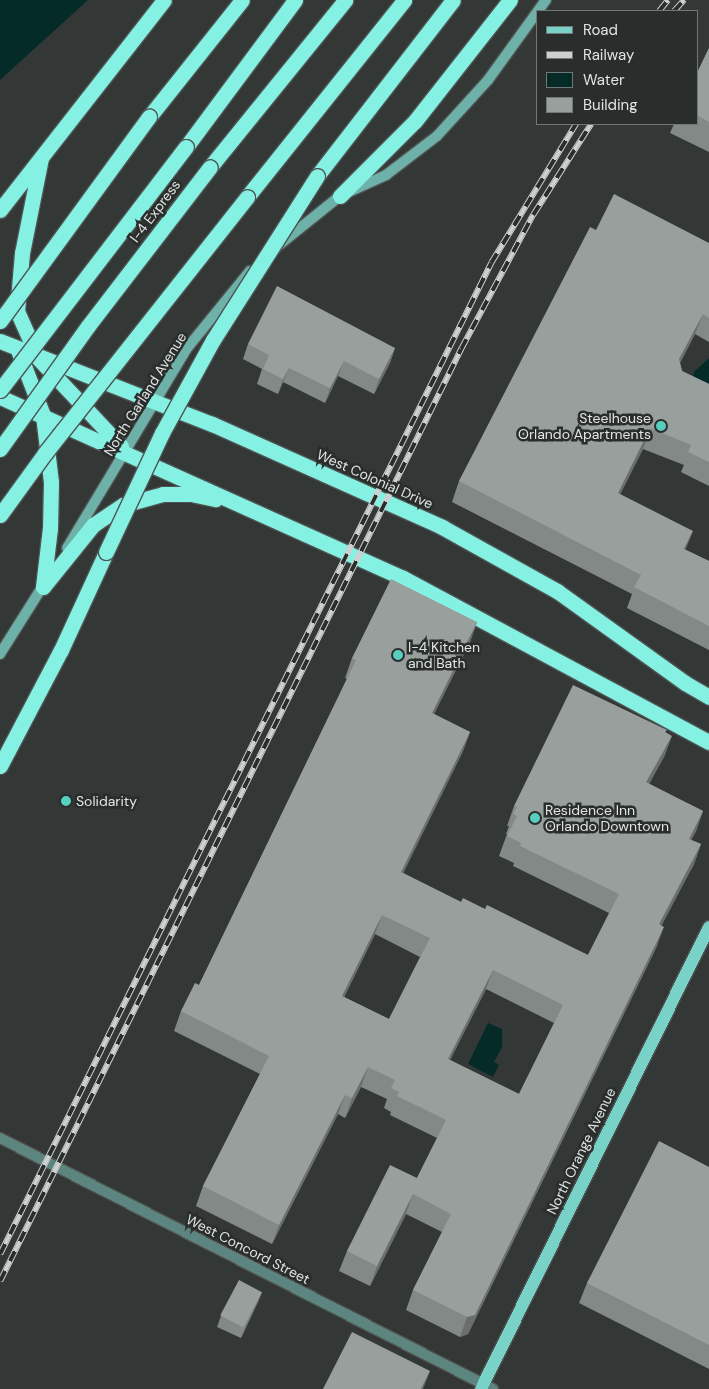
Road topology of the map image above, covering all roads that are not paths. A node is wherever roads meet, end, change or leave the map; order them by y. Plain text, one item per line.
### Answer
1 (164, 0) edge
2 (242, 0) edge
3 (295, 0) edge
4 (345, 0) edge
5 (404, 0) edge
6 (452, 0) edge
7 (510, 0) edge
8 (536, 14) edge
9 (42, 158) junction
10 (340, 196) junction
11 (2, 207) edge
12 (0, 321) edge
13 (0, 341) edge
14 (17, 349) junction
15 (38, 358) junction
16 (0, 390) edge
17 (0, 397) edge
18 (154, 401) junction
19 (43, 415) junction
20 (0, 449) edge
21 (125, 451) junction
22 (256, 510) junction
23 (0, 515) edge
24 (43, 587) junction
25 (0, 654) edge
26 (709, 697) edge
27 (709, 742) edge
28 (0, 766) edge
29 (709, 927) edge
30 (0, 1138) edge
31 (486, 1387) edge

1 - 9 highway
2 - 12 highway, bridge
3 - 16 highway, I-4 Express, bridge
4 - 20 highway, I-4 Express, bridge
5 - 23 highway, bridge
6 - 28 highway, bridge
7 - 10 highway
8 - 10 street, North Garland Avenue
9 - 11 highway
9 - 15 highway
10 - 18 street, North Garland Avenue
13 - 14 highway, West Colonial Drive
14 - 15 highway, West Colonial Drive
14 - 19 highway
15 - 18 highway, West Colonial Drive
15 - 21 highway
17 - 19 highway
18 - 21 street, North Garland Avenue
18 - 26 highway, West Colonial Drive
19 - 21 highway
19 - 24 highway
21 - 22 highway
21 - 24 street, North Garland Avenue
22 - 24 highway
22 - 27 highway
24 - 25 street, North Garland Avenue
29 - 31 main road, North Orange Avenue
30 - 31 street, West Concord Street

